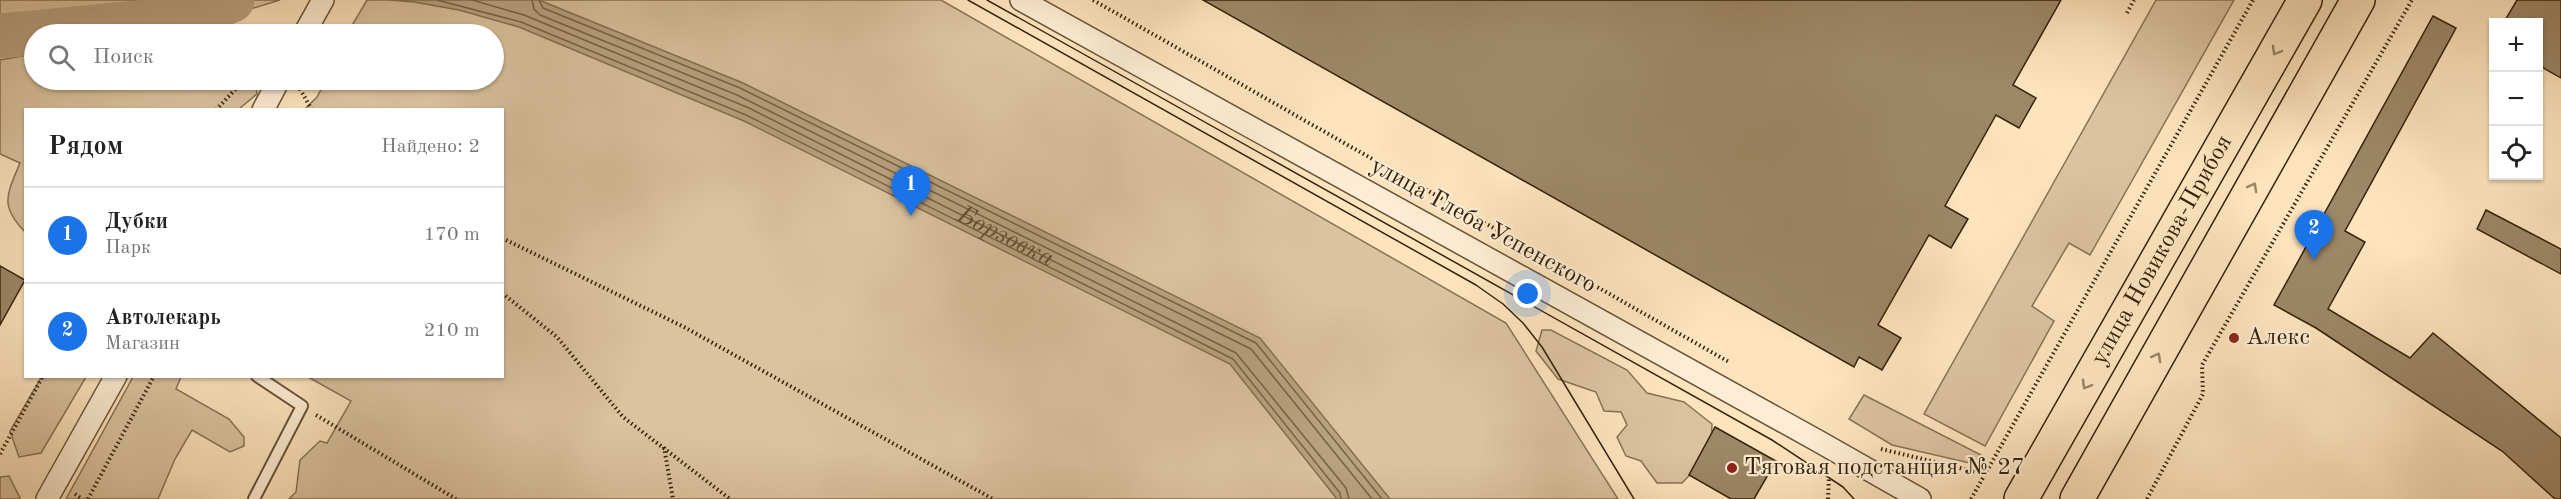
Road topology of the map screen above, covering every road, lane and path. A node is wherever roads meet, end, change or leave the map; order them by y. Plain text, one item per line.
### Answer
1 (322, 0) edge
2 (1021, 0) edge
3 (1093, 0) edge
4 (2134, 0) edge
5 (2253, 0) edge
6 (2305, 0) edge
7 (2358, 0) edge
8 (2412, 0) edge
9 (2127, 13) dead end
10 (309, 24) edge
11 (235, 90) edge
12 (274, 90) edge
13 (301, 90) edge
14 (218, 108) edge
15 (264, 108) edge
16 (311, 108) edge
17 (504, 239) edge
18 (504, 295) edge
19 (1737, 367) dead end
20 (43, 378) edge
21 (115, 378) edge
22 (153, 378) edge
23 (260, 378) edge
24 (302, 406) junction
25 (664, 447) junction
26 (1878, 448) dead end
27 (0, 454) edge
28 (1985, 474) junction
29 (1829, 477) dead end
30 (47, 499) edge
31 (88, 499) edge
32 (254, 499) edge
33 (456, 499) edge
34 (673, 499) edge
35 (730, 499) edge
36 (993, 499) edge
37 (1828, 499) edge
38 (1920, 499) edge
39 (1971, 499) edge
40 (2021, 499) edge
41 (2076, 499) edge
42 (2147, 499) edge

1 - 10 street
2 - 38 street, улица Глеба Успенского
3 - 19 path
4 - 9 path
5 - 28 path
6 -> 40 main road, улица Новикова-Прибоя
41 -> 7 main road, улица Новикова-Прибоя
8 - 42 path
11 - 14 path
12 - 15 street
13 - 16 path
17 - 36 path
18 - 25 path
20 - 27 path
21 - 30 street
22 - 31 path
23 - 24 lane
24 - 32 lane
24 - 33 path
25 - 34 path
25 - 35 path
26 - 28 path
28 - 39 path
29 - 37 path

